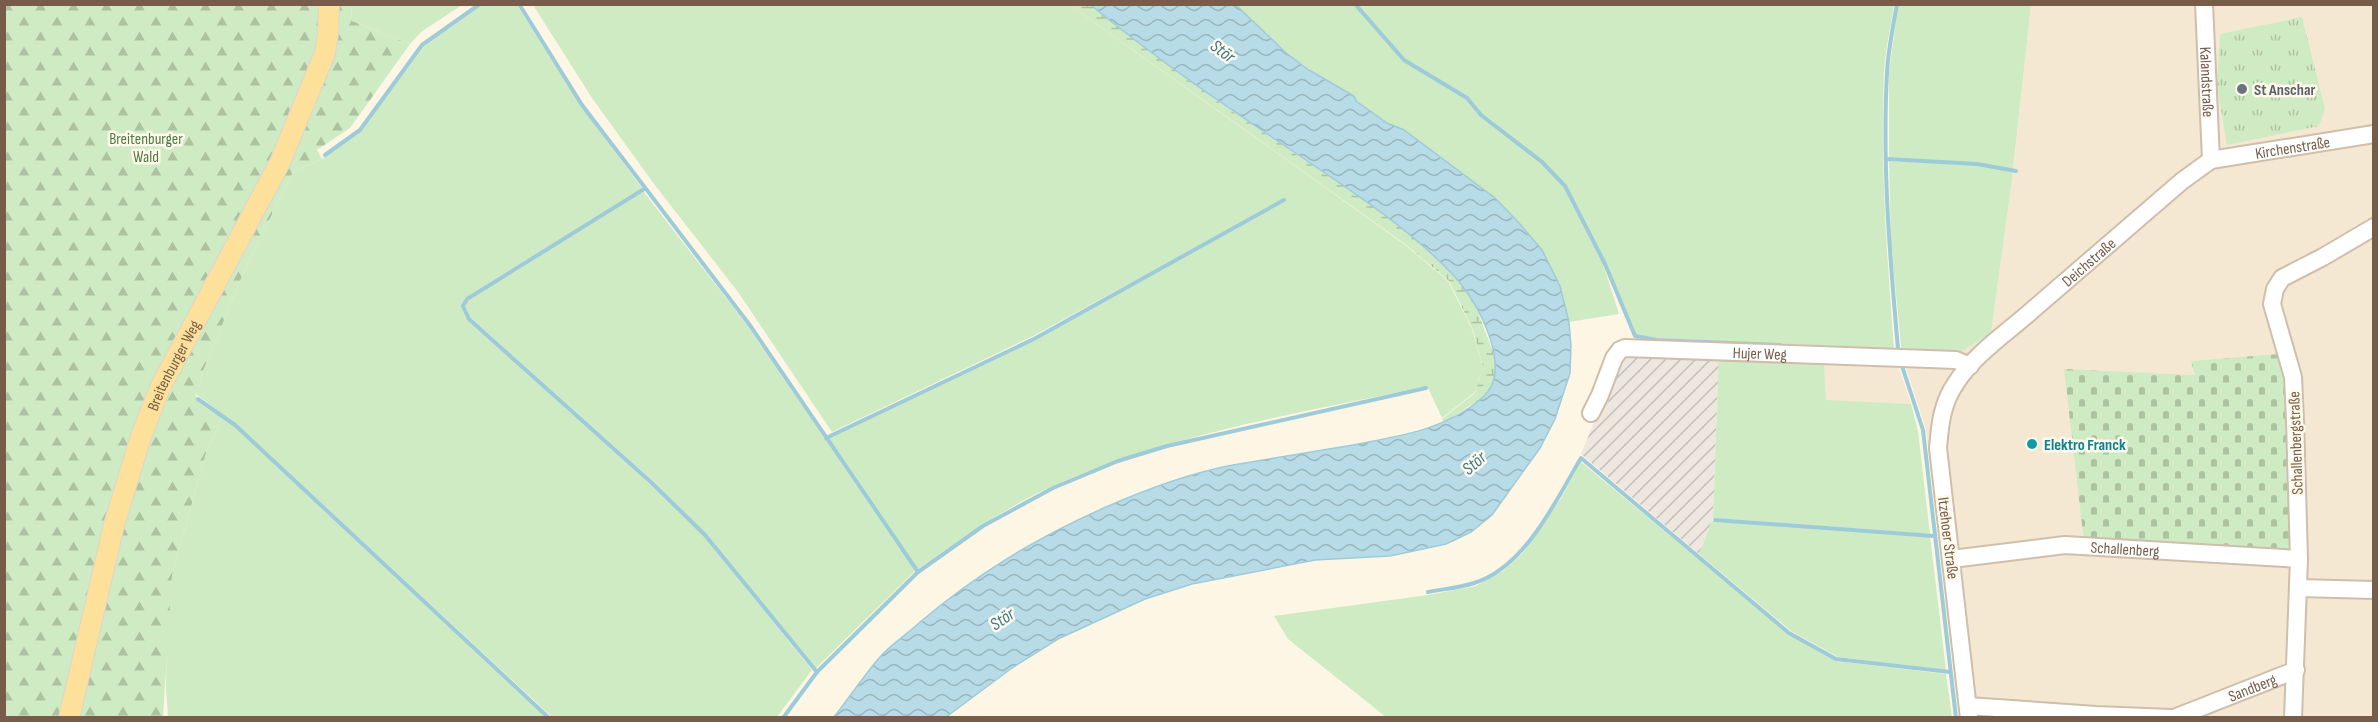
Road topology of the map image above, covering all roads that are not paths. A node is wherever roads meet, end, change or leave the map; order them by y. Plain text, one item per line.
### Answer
1 (329, 4) edge
2 (2204, 4) edge
3 (2373, 134) edge
4 (2211, 160) junction
5 (2373, 227) edge
6 (1970, 366) junction
7 (1591, 414) dead end
8 (1952, 559) junction
9 (2299, 559) junction
10 (2298, 588) junction
11 (2373, 590) edge
12 (2296, 670) junction
13 (1969, 712) edge
14 (69, 717) edge
15 (2173, 717) edge
16 (2293, 717) edge

1 - 14 main road, Breitenburger Weg
2 - 4 street, Kalandstraße
3 - 4 street, Kirchenstraße
4 - 6 street, Deichstraße
5 - 9 street, Schallenbergstraße
6 - 7 street, Hujer Weg
6 - 8 street, Itzehoer Straße
8 - 9 street, Schallenberg
8 - 13 street, Itzehoer Straße
9 - 10 street, Schallenbergstraße
10 - 11 street
10 - 12 street, Schallenbergstraße
12 - 15 street, Sandberg
12 - 16 street, Schallenbergstraße
13 - 15 street, Sandberg

